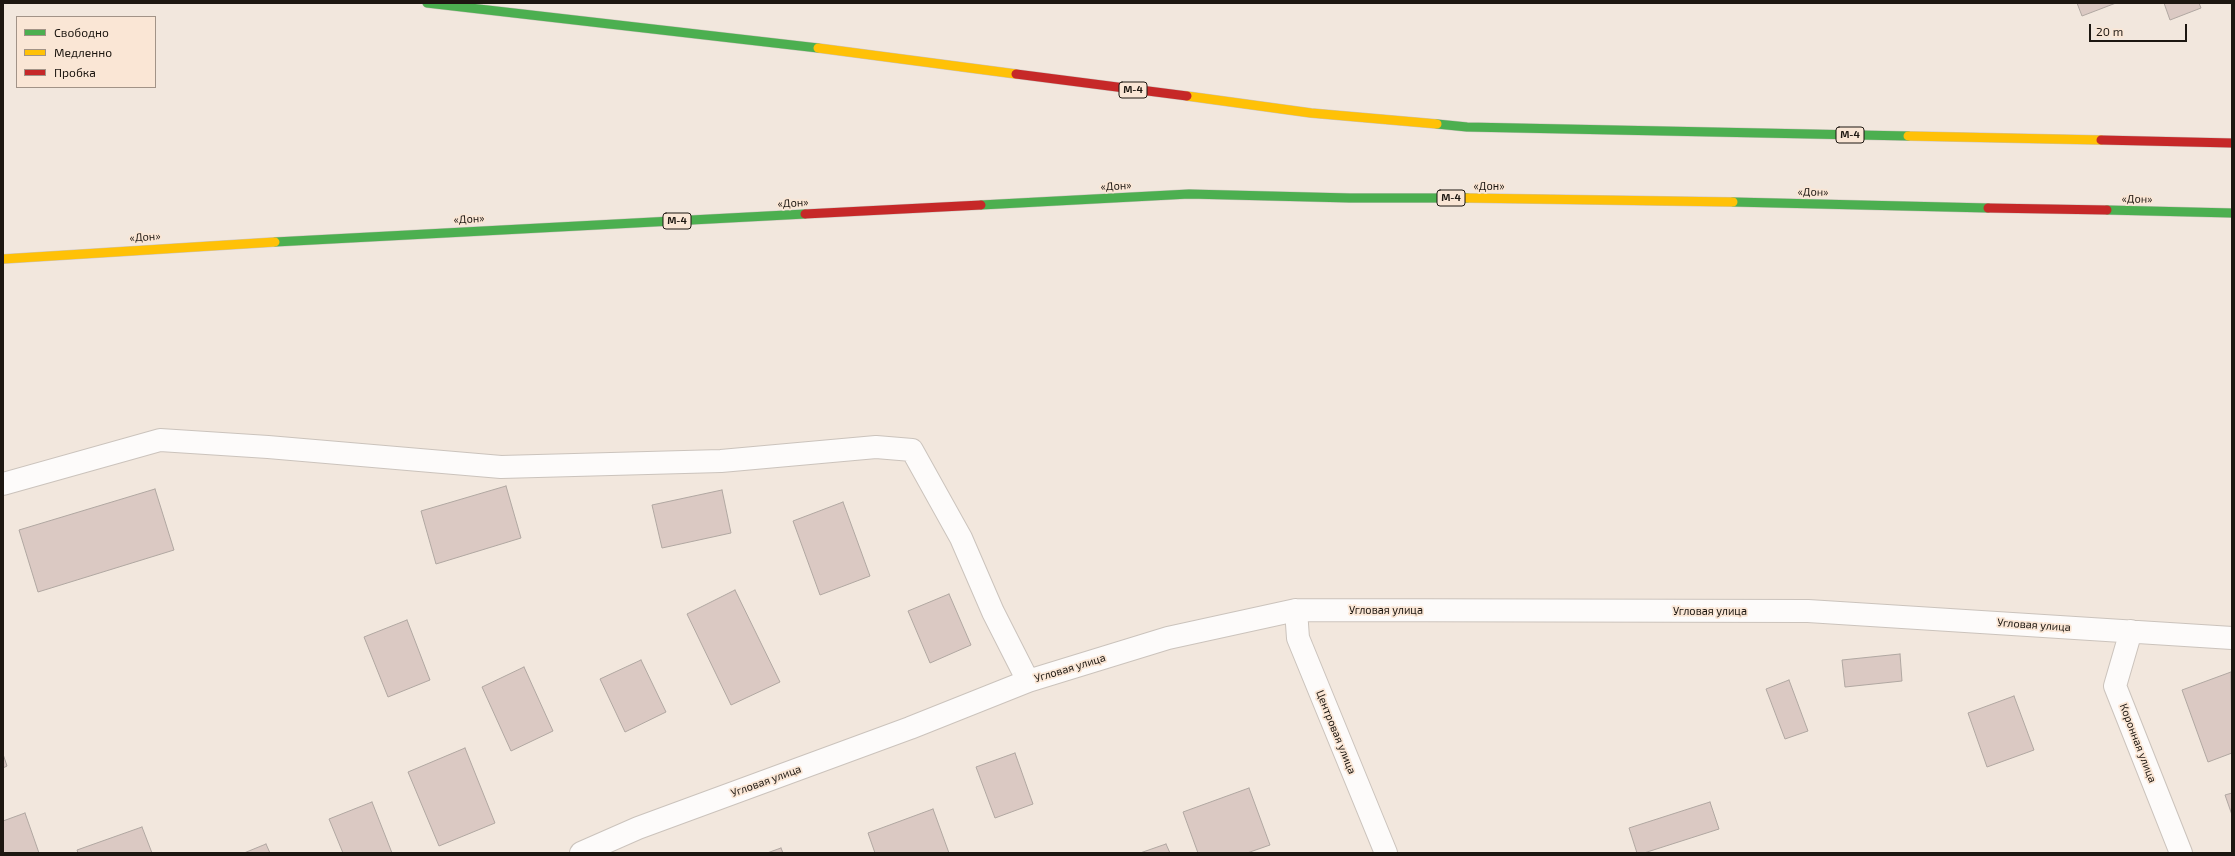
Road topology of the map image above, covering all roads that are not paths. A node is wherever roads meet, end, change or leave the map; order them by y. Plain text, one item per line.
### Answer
1 (427, 3) edge
2 (2232, 143) edge
3 (2232, 213) edge
4 (3, 259) edge
5 (3, 484) edge
6 (1296, 610) junction
7 (2131, 631) junction
8 (2232, 638) edge
9 (1028, 681) junction
10 (581, 853) edge
11 (1386, 853) edge
12 (2181, 853) edge

1 - 2 highway, М-4
3 - 4 highway, «Дон» / М-4
5 - 9 street
6 - 7 street, Угловая улица
6 - 9 street, Угловая улица
6 - 11 street, Центровая улица
7 - 8 street, Угловая улица
7 - 12 street, Коронная улица
9 - 10 street, Угловая улица

